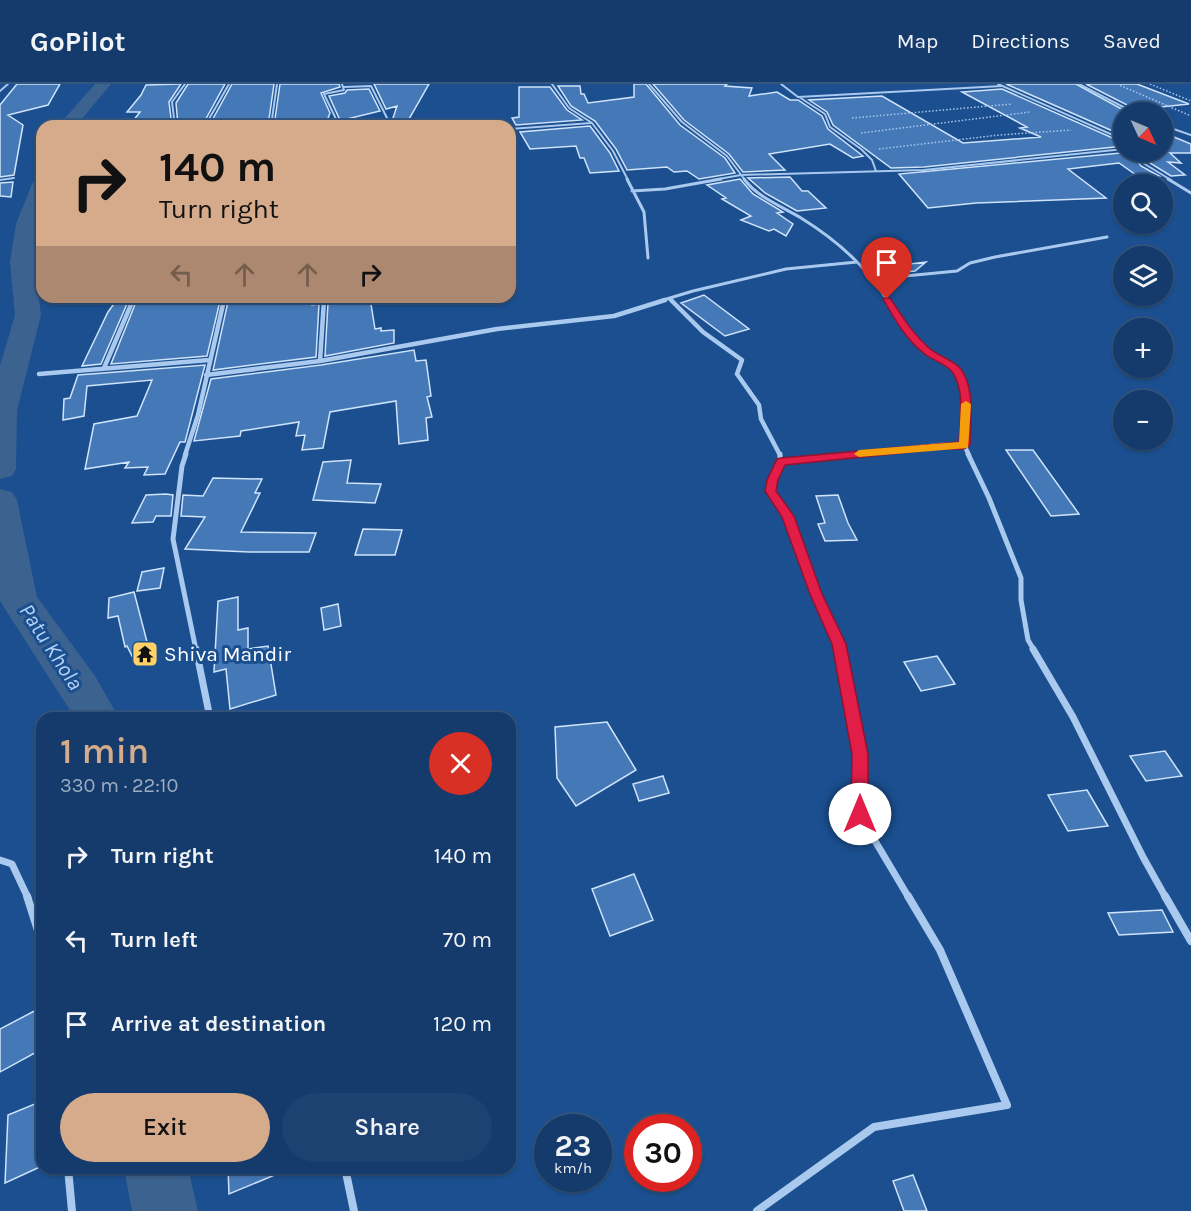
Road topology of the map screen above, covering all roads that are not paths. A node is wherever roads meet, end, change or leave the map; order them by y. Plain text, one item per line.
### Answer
1 (8, 84) edge
2 (185, 84) edge
3 (229, 84) edge
4 (277, 84) edge
5 (552, 84) edge
6 (649, 84) edge
7 (781, 84) edge
8 (997, 84) edge
9 (1079, 84) edge
10 (343, 86) edge
11 (1002, 86) junction
12 (0, 91) edge
13 (798, 97) junction
14 (1114, 102) edge
15 (174, 120) edge
16 (208, 120) edge
17 (272, 120) edge
18 (336, 120) edge
19 (388, 120) edge
20 (592, 123) junction
21 (516, 129) edge
22 (1173, 129) edge
23 (1113, 134) edge
24 (1191, 135) edge
25 (1113, 150) edge
26 (1142, 162) edge
27 (876, 171) junction
28 (741, 175) junction
29 (14, 178) dead end
30 (0, 180) edge
31 (632, 191) junction
32 (1191, 192) edge
33 (1107, 237) dead end
34 (648, 258) dead end
35 (858, 262) junction
36 (874, 279) junction
37 (670, 299) junction
38 (131, 303) edge
39 (223, 303) edge
40 (324, 303) edge
41 (209, 360) junction
42 (320, 361) junction
43 (104, 368) junction
44 (39, 374) dead end
45 (206, 375) junction
46 (964, 445) junction
47 (781, 462) junction
48 (209, 712) edge
49 (0, 860) edge
50 (36, 924) edge
51 (1191, 940) edge
52 (69, 1174) edge
53 (346, 1174) edge
54 (72, 1211) edge
55 (354, 1211) edge
56 (757, 1211) edge

1 - 12 street
2 - 15 street
3 - 16 street
4 - 17 street
5 - 20 street
6 - 28 street
7 - 13 street
8 - 11 street
9 - 14 street
10 - 18 street
10 - 19 lane
11 - 13 street
11 - 23 street
13 - 27 street
20 - 21 street
20 - 31 street
22 - 24 street
25 - 27 street
26 - 32 street
27 - 28 street
28 - 31 street
28 - 35 street
29 - 30 lane
31 - 34 street
33 - 36 street
35 - 36 street
35 - 37 street
36 - 46 street
37 - 42 street
37 - 47 street
38 - 43 street
39 - 41 street
40 - 42 street
41 - 43 street
41 - 45 street
42 - 45 street
43 - 44 street
45 - 48 street
46 - 47 street
46 - 51 street
47 - 56 street
49 - 50 street
52 - 54 street
53 - 55 street

